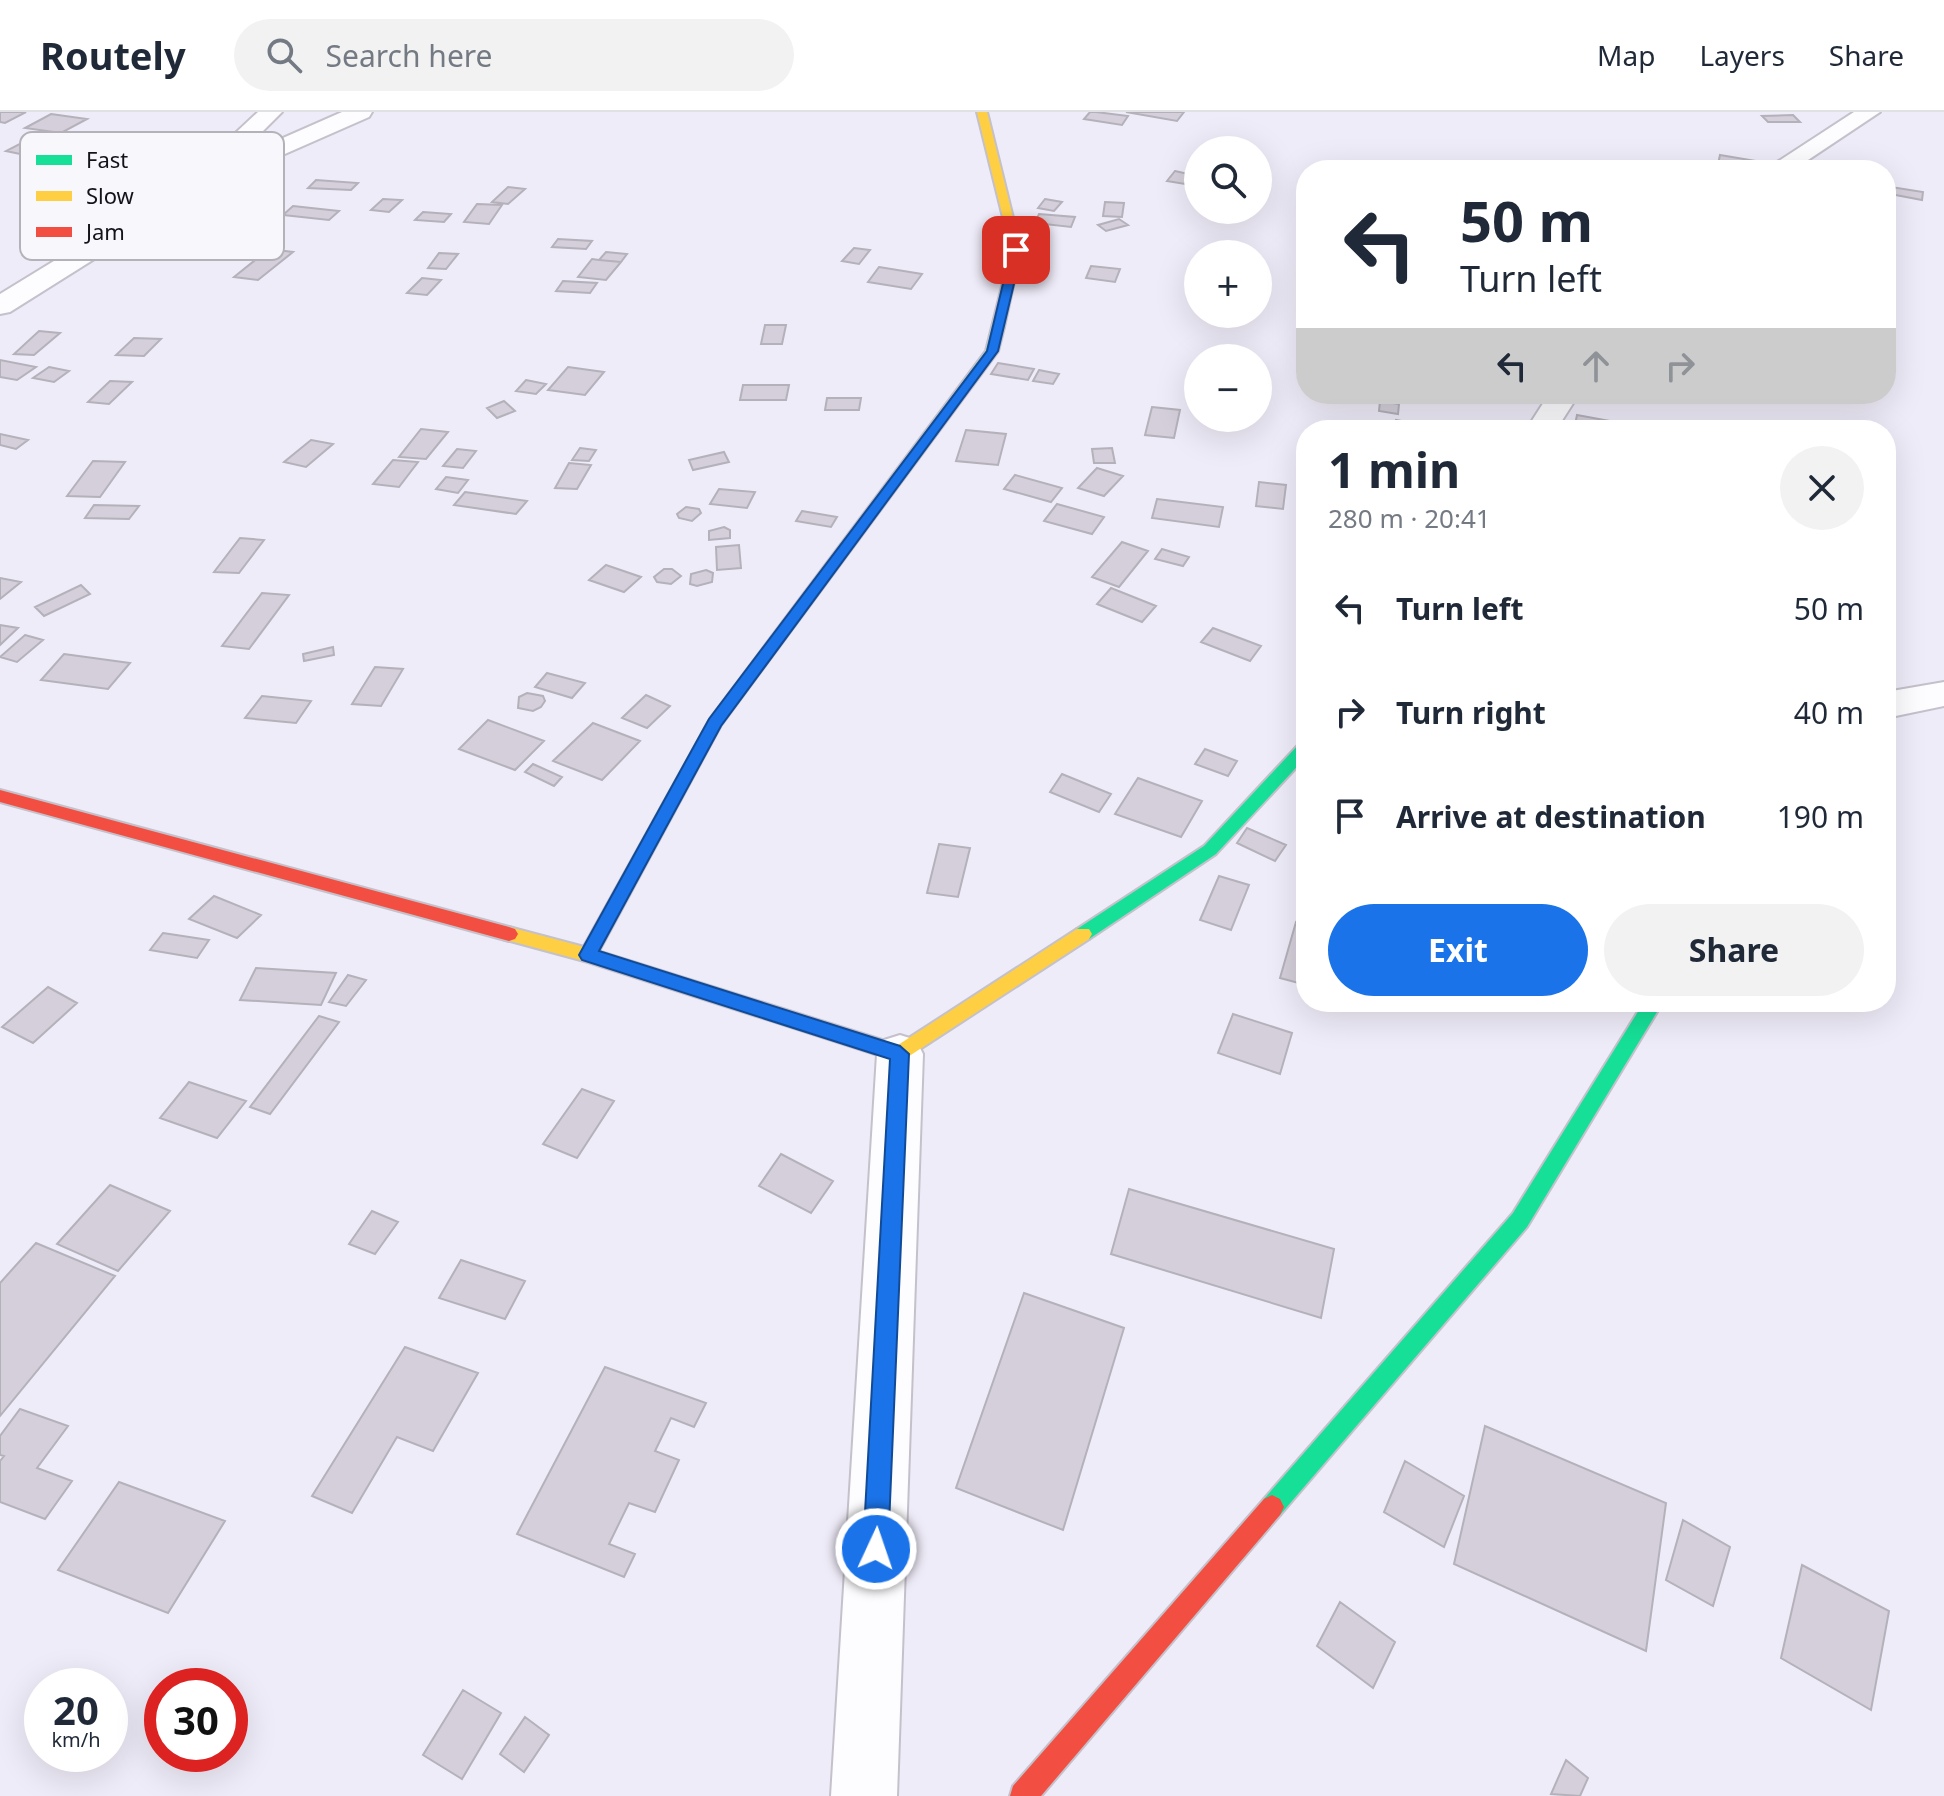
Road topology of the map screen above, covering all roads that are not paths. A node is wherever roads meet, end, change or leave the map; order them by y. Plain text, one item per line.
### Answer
1 (271, 112) edge
2 (361, 112) edge
3 (982, 112) edge
4 (1869, 112) edge
5 (250, 132) edge
6 (284, 146) edge
7 (1793, 160) edge
8 (74, 260) edge
9 (0, 306) edge
10 (1944, 694) edge
11 (1896, 703) edge
12 (1296, 758) edge
13 (0, 796) edge
14 (588, 955) junction
15 (1648, 1012) edge
16 (900, 1054) junction
17 (864, 1796) edge
18 (1023, 1796) edge

1 - 5 street
2 - 6 street
3 - 14 street
4 - 7 street
8 - 9 street
10 - 11 street
12 - 16 street
13 - 14 street
14 - 16 street
15 - 18 street
16 - 17 street

